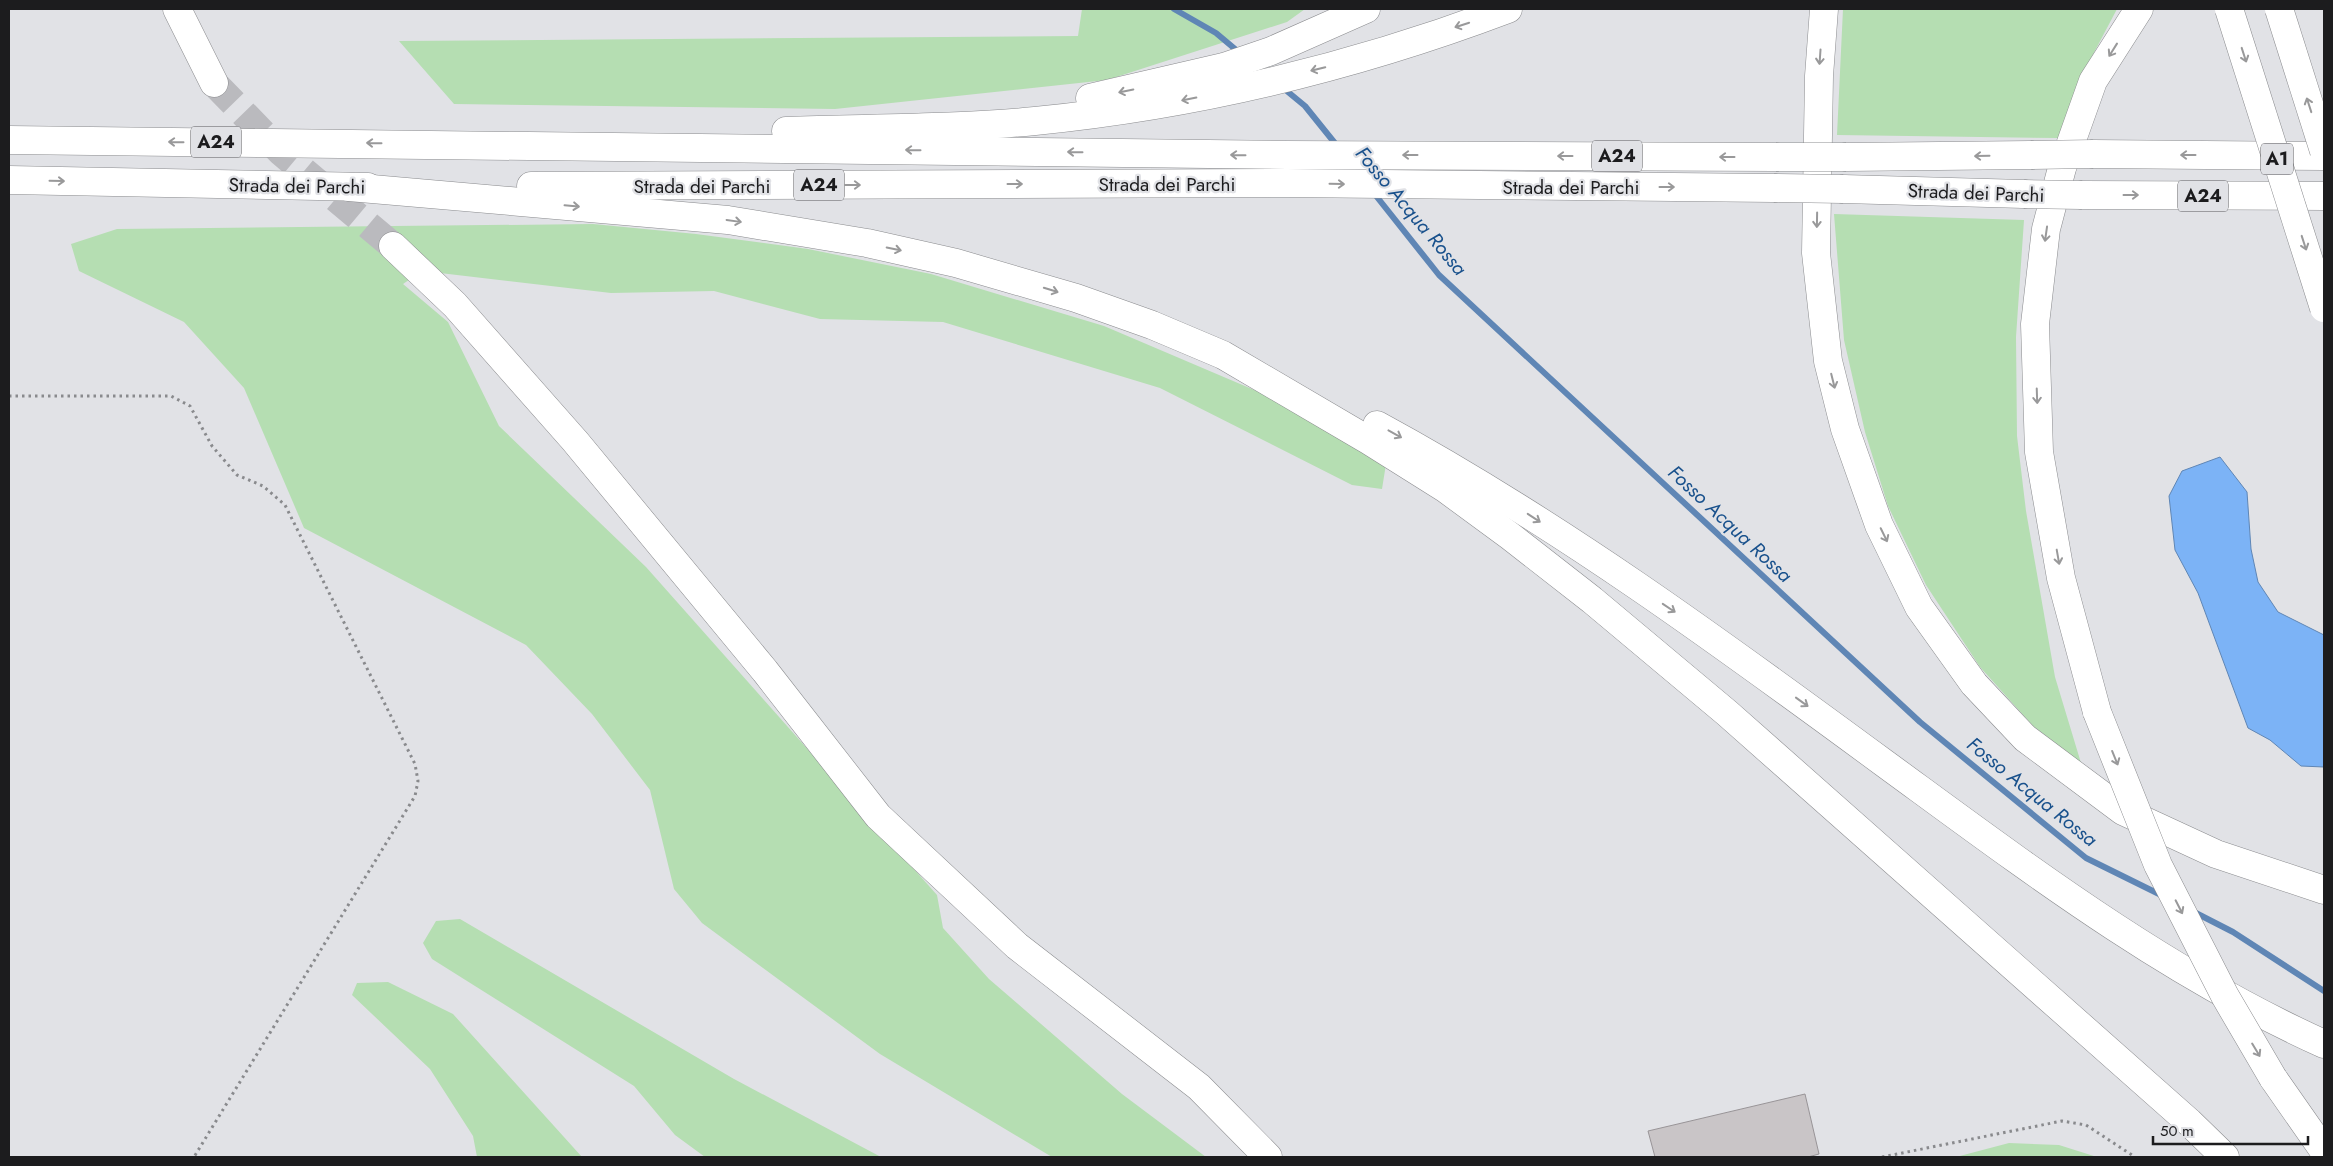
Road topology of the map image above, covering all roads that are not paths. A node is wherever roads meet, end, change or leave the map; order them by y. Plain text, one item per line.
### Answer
1 (177, 9) edge
2 (1366, 9) edge
3 (1508, 9) edge
4 (1824, 9) edge
5 (2139, 9) edge
6 (2229, 9) edge
7 (2279, 9) edge
8 (1231, 78) junction
9 (214, 84) tunnel mouth
10 (9, 140) edge
11 (422, 144) junction
12 (2324, 149) edge
13 (2217, 155) junction
14 (2324, 156) edge
15 (9, 180) edge
16 (349, 187) junction
17 (2206, 196) junction
18 (2324, 196) edge
19 (2324, 206) edge
20 (393, 246) tunnel mouth
21 (2324, 308) edge
22 (1224, 355) junction
23 (2324, 890) edge
24 (2324, 1044) edge
25 (2324, 1151) edge
26 (1268, 1157) edge
27 (2225, 1157) edge

1 - 9 main road
2 - 8 main road
3 -> 8 main road
4 -> 23 main road
5 -> 25 main road, bridge
6 -> 21 main road, A1, bridge
12 -> 7 main road, A1, bridge
8 -> 11 main road
11 -> 10 main road, Strada dei Parchi / A24
13 -> 11 main road, Strada dei Parchi / A24, bridge
12 - 13 main road
13 - 14 main road, Strada dei Parchi / A24
15 -> 16 main road, Strada dei Parchi / A24
16 -> 17 main road, Strada dei Parchi / A24, bridge
16 -> 22 main road
17 - 18 main road, Strada dei Parchi / A24
17 - 19 main road
20 - 26 main road
22 -> 24 main road
22 - 27 main road

